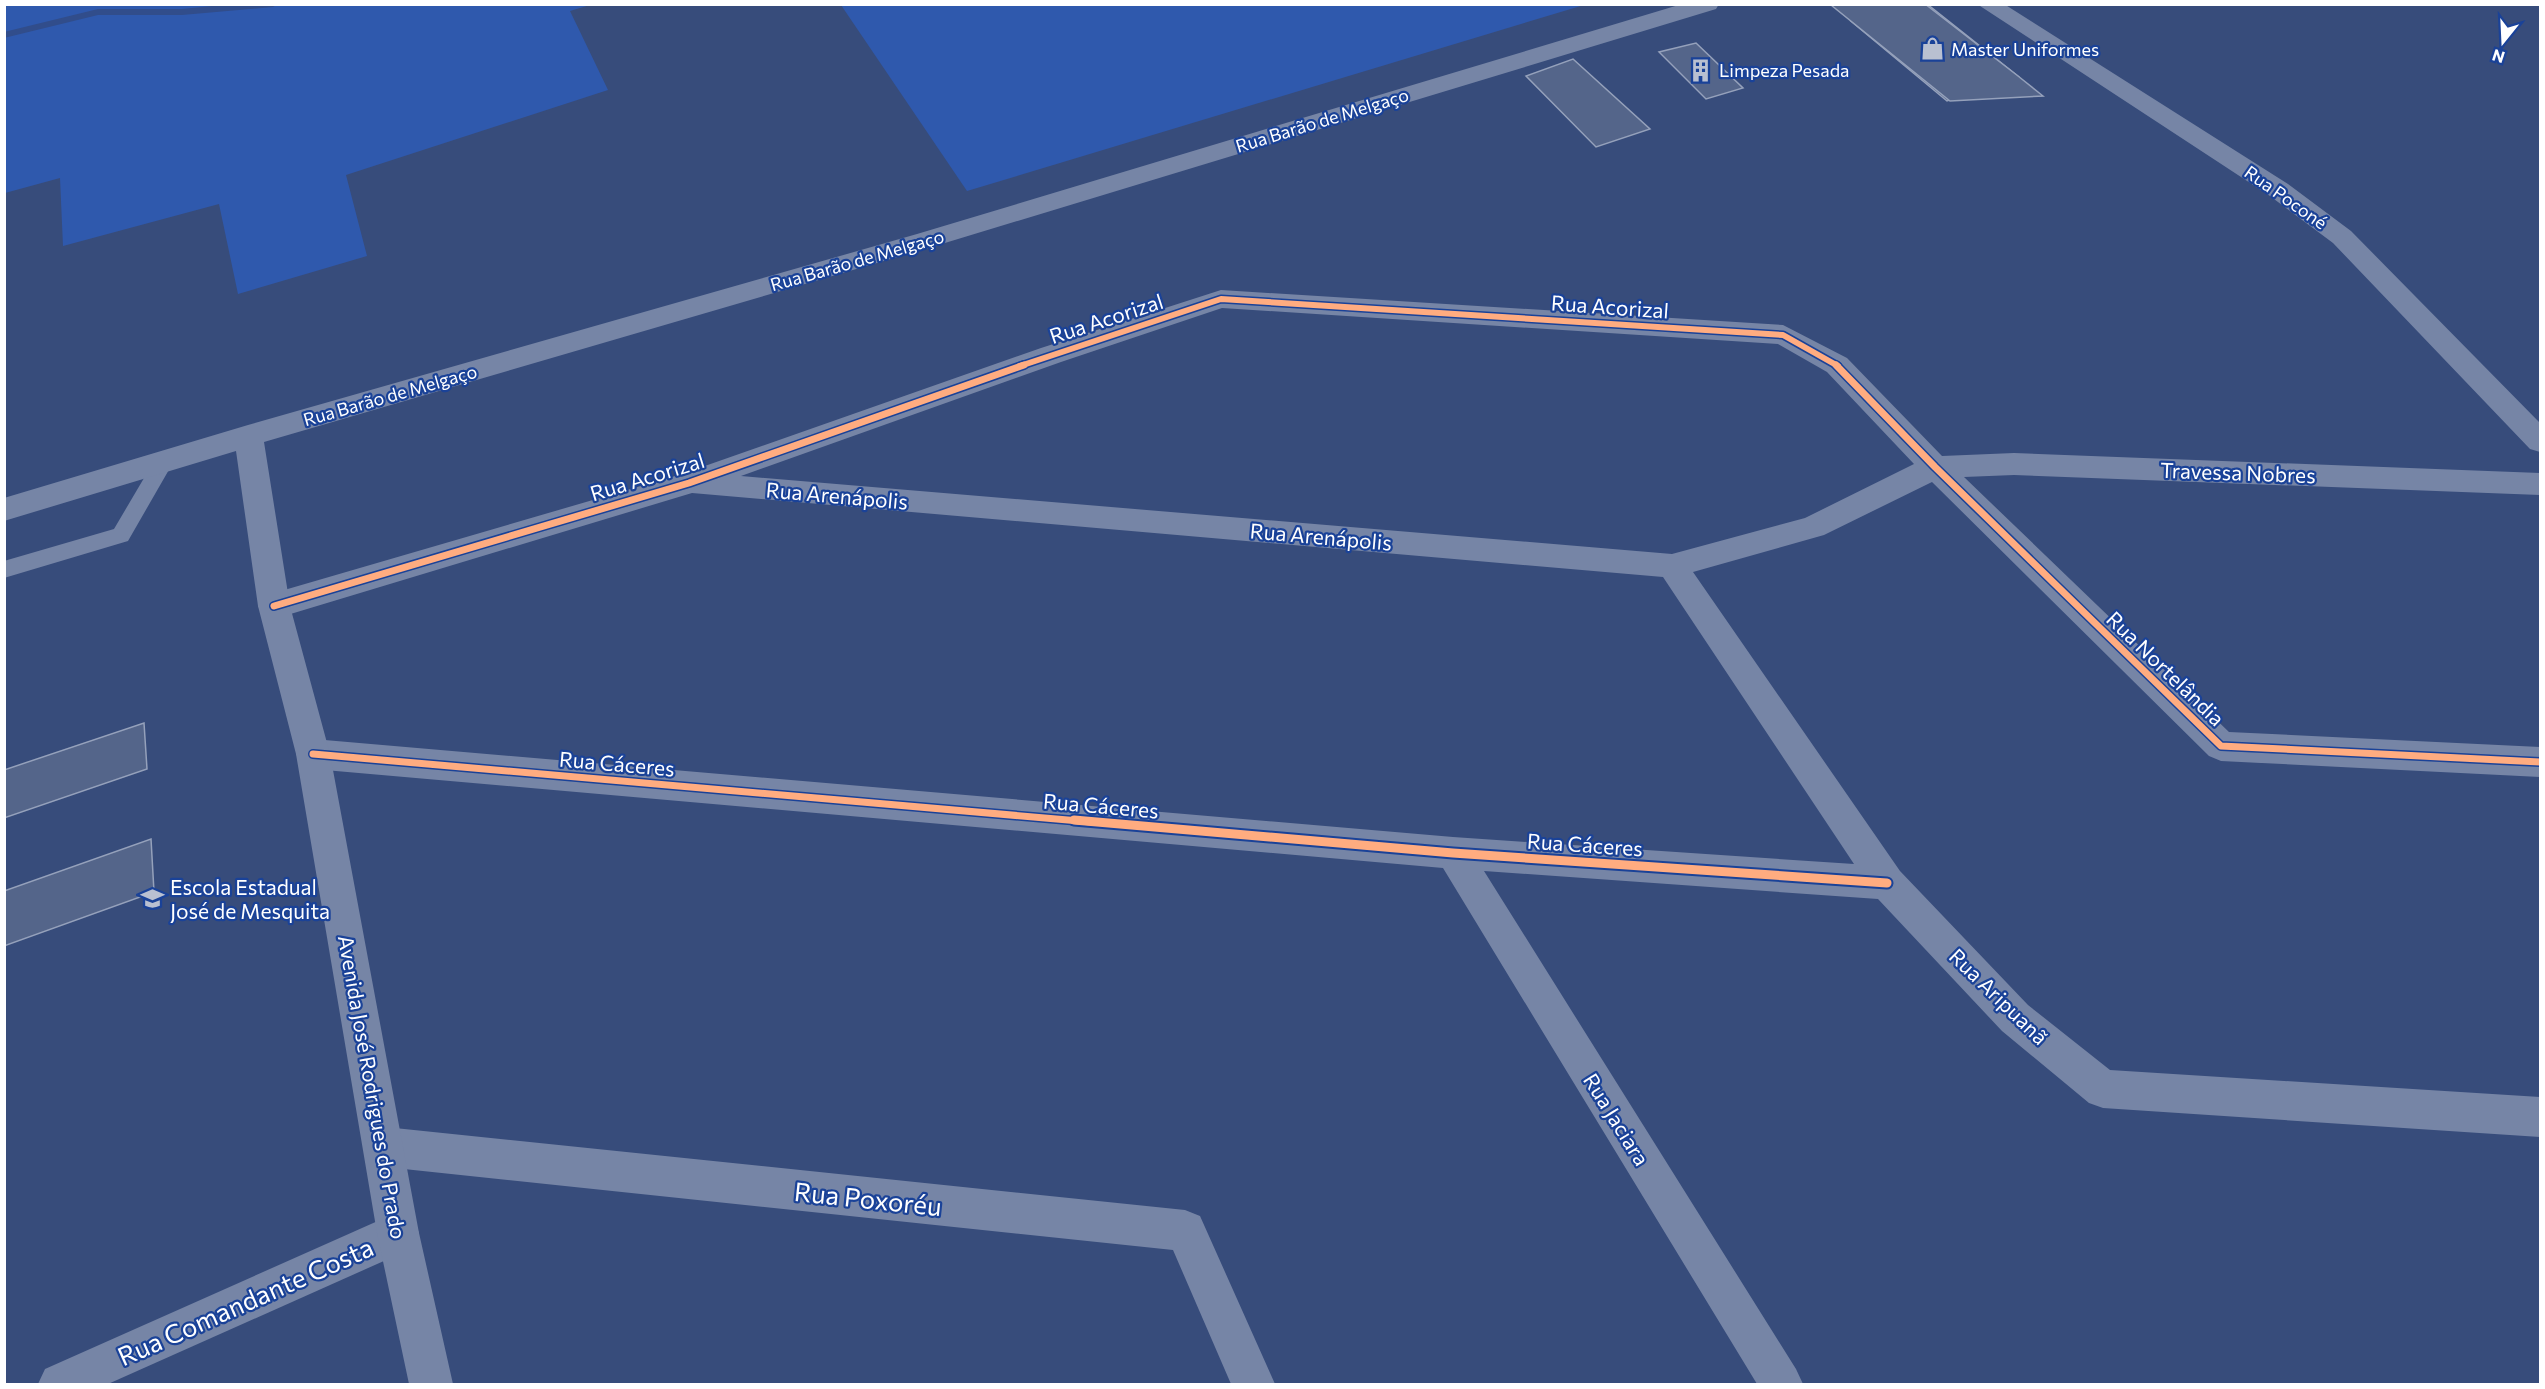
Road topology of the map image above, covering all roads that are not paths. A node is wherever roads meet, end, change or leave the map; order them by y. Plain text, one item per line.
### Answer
1 (1708, 4) edge
2 (1988, 4) edge
3 (248, 436) junction
4 (2541, 441) edge
5 (164, 461) junction
6 (1935, 467) junction
7 (689, 483) junction
8 (2541, 483) edge
9 (4, 510) edge
10 (1672, 566) junction
11 (4, 570) edge
12 (274, 606) junction
13 (313, 754) junction
14 (2541, 762) edge
15 (1453, 853) junction
16 (1887, 883) junction
17 (2541, 1117) edge
18 (385, 1147) junction
19 (398, 1233) junction
20 (60, 1384) edge
21 (431, 1384) edge
22 (1253, 1384) edge
23 (1781, 1384) edge

1 - 3 street, Rua Barão de Melgaço
2 - 4 street, Rua Poconé
3 - 5 street, Rua Barão de Melgaço
3 - 12 street, Avenida José Rodrigues do Prado
5 - 9 street, Rua Barão de Melgaço
5 - 11 lane
6 - 7 street, Rua Acorizal
6 - 8 street, Travessa Nobres
6 - 10 street, Rua Arenápolis
6 - 14 street, Rua Nortelândia
7 - 10 street, Rua Arenápolis
7 - 12 street, Rua Acorizal
10 - 16 street, Rua Aripuanã
12 - 13 street, Avenida José Rodrigues do Prado
13 - 15 street, Rua Cáceres
13 - 18 street, Avenida José Rodrigues do Prado
15 - 16 street, Rua Cáceres
15 - 23 street, Rua Jaciara
16 - 17 street, Rua Aripuanã
18 - 19 street, Avenida José Rodrigues do Prado
18 - 22 street, Rua Poxoréu
19 - 20 street, Rua Comandante Costa
19 - 21 street, Avenida José Rodrigues do Prado

